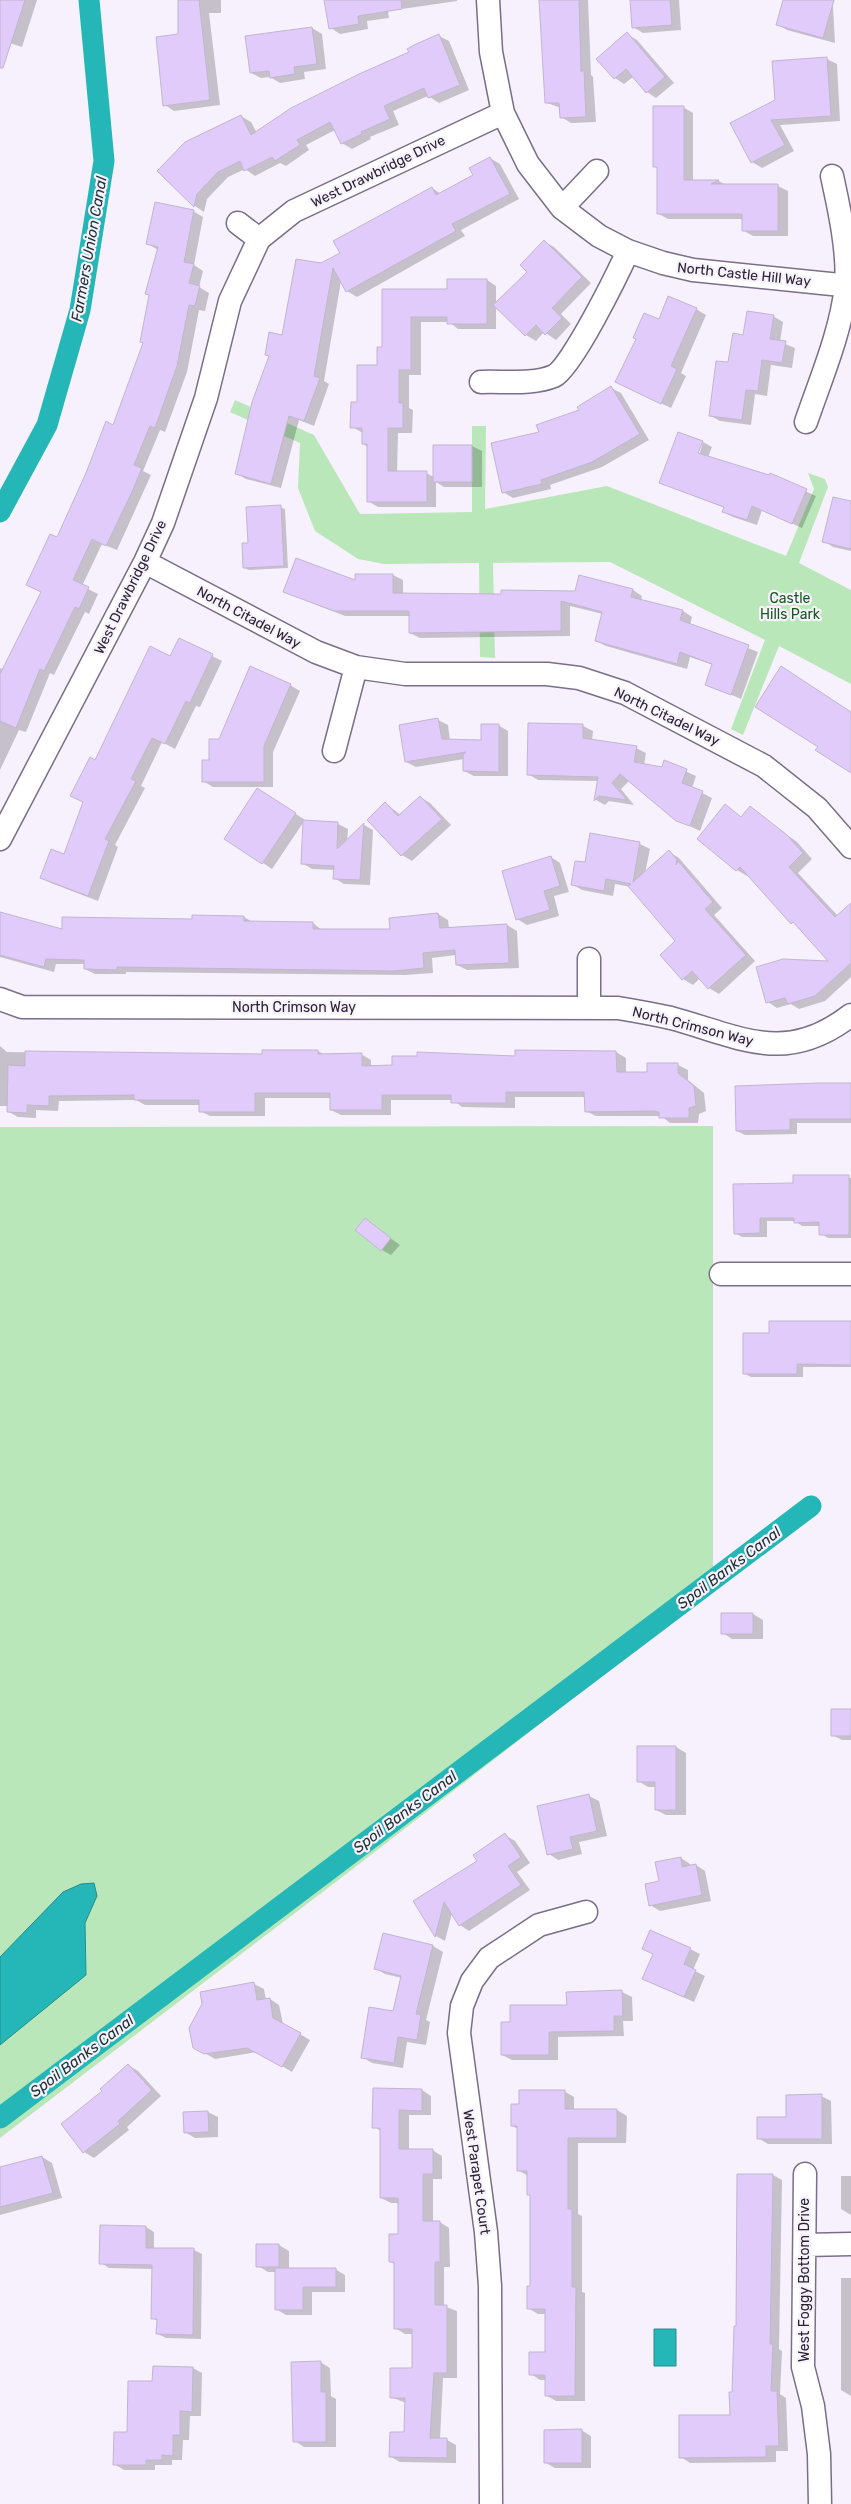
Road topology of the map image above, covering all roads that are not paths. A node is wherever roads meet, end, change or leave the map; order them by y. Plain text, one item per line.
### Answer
1 (488, 0) edge
2 (503, 114) junction
3 (597, 171) dead end
4 (832, 176) dead end
5 (562, 208) junction
6 (238, 223) dead end
7 (259, 239) junction
8 (628, 251) junction
9 (849, 286) edge
10 (481, 382) dead end
11 (806, 422) dead end
12 (145, 562) junction
13 (356, 668) junction
14 (334, 751) dead end
15 (0, 839) edge
16 (851, 847) edge
17 (589, 959) dead end
18 (0, 999) edge
19 (589, 1008) junction
20 (851, 1015) edge
21 (721, 1274) dead end
22 (851, 1274) edge
23 (586, 1912) dead end
24 (805, 2174) dead end
25 (851, 2244) edge
26 (805, 2245) junction
27 (491, 2504) edge
28 (820, 2504) edge

1 - 2 street, North Castle Hill Way
2 - 5 street, North Castle Hill Way
2 - 7 street, West Drawbridge Drive
3 - 5 street
4 - 9 street
5 - 8 street, North Castle Hill Way
6 - 7 street
7 - 12 street, West Drawbridge Drive
8 - 9 street, North Castle Hill Way
8 - 10 street
9 - 11 street
12 - 13 street, North Citadel Way
12 - 15 street, West Drawbridge Drive
13 - 14 street
13 - 16 street, North Citadel Way
17 - 19 street
18 - 19 street, North Crimson Way
19 - 20 street, North Crimson Way
21 - 22 street
23 - 27 street, West Parapet Court
24 - 26 street, West Foggy Bottom Drive
25 - 26 street
26 - 28 street, West Foggy Bottom Drive

